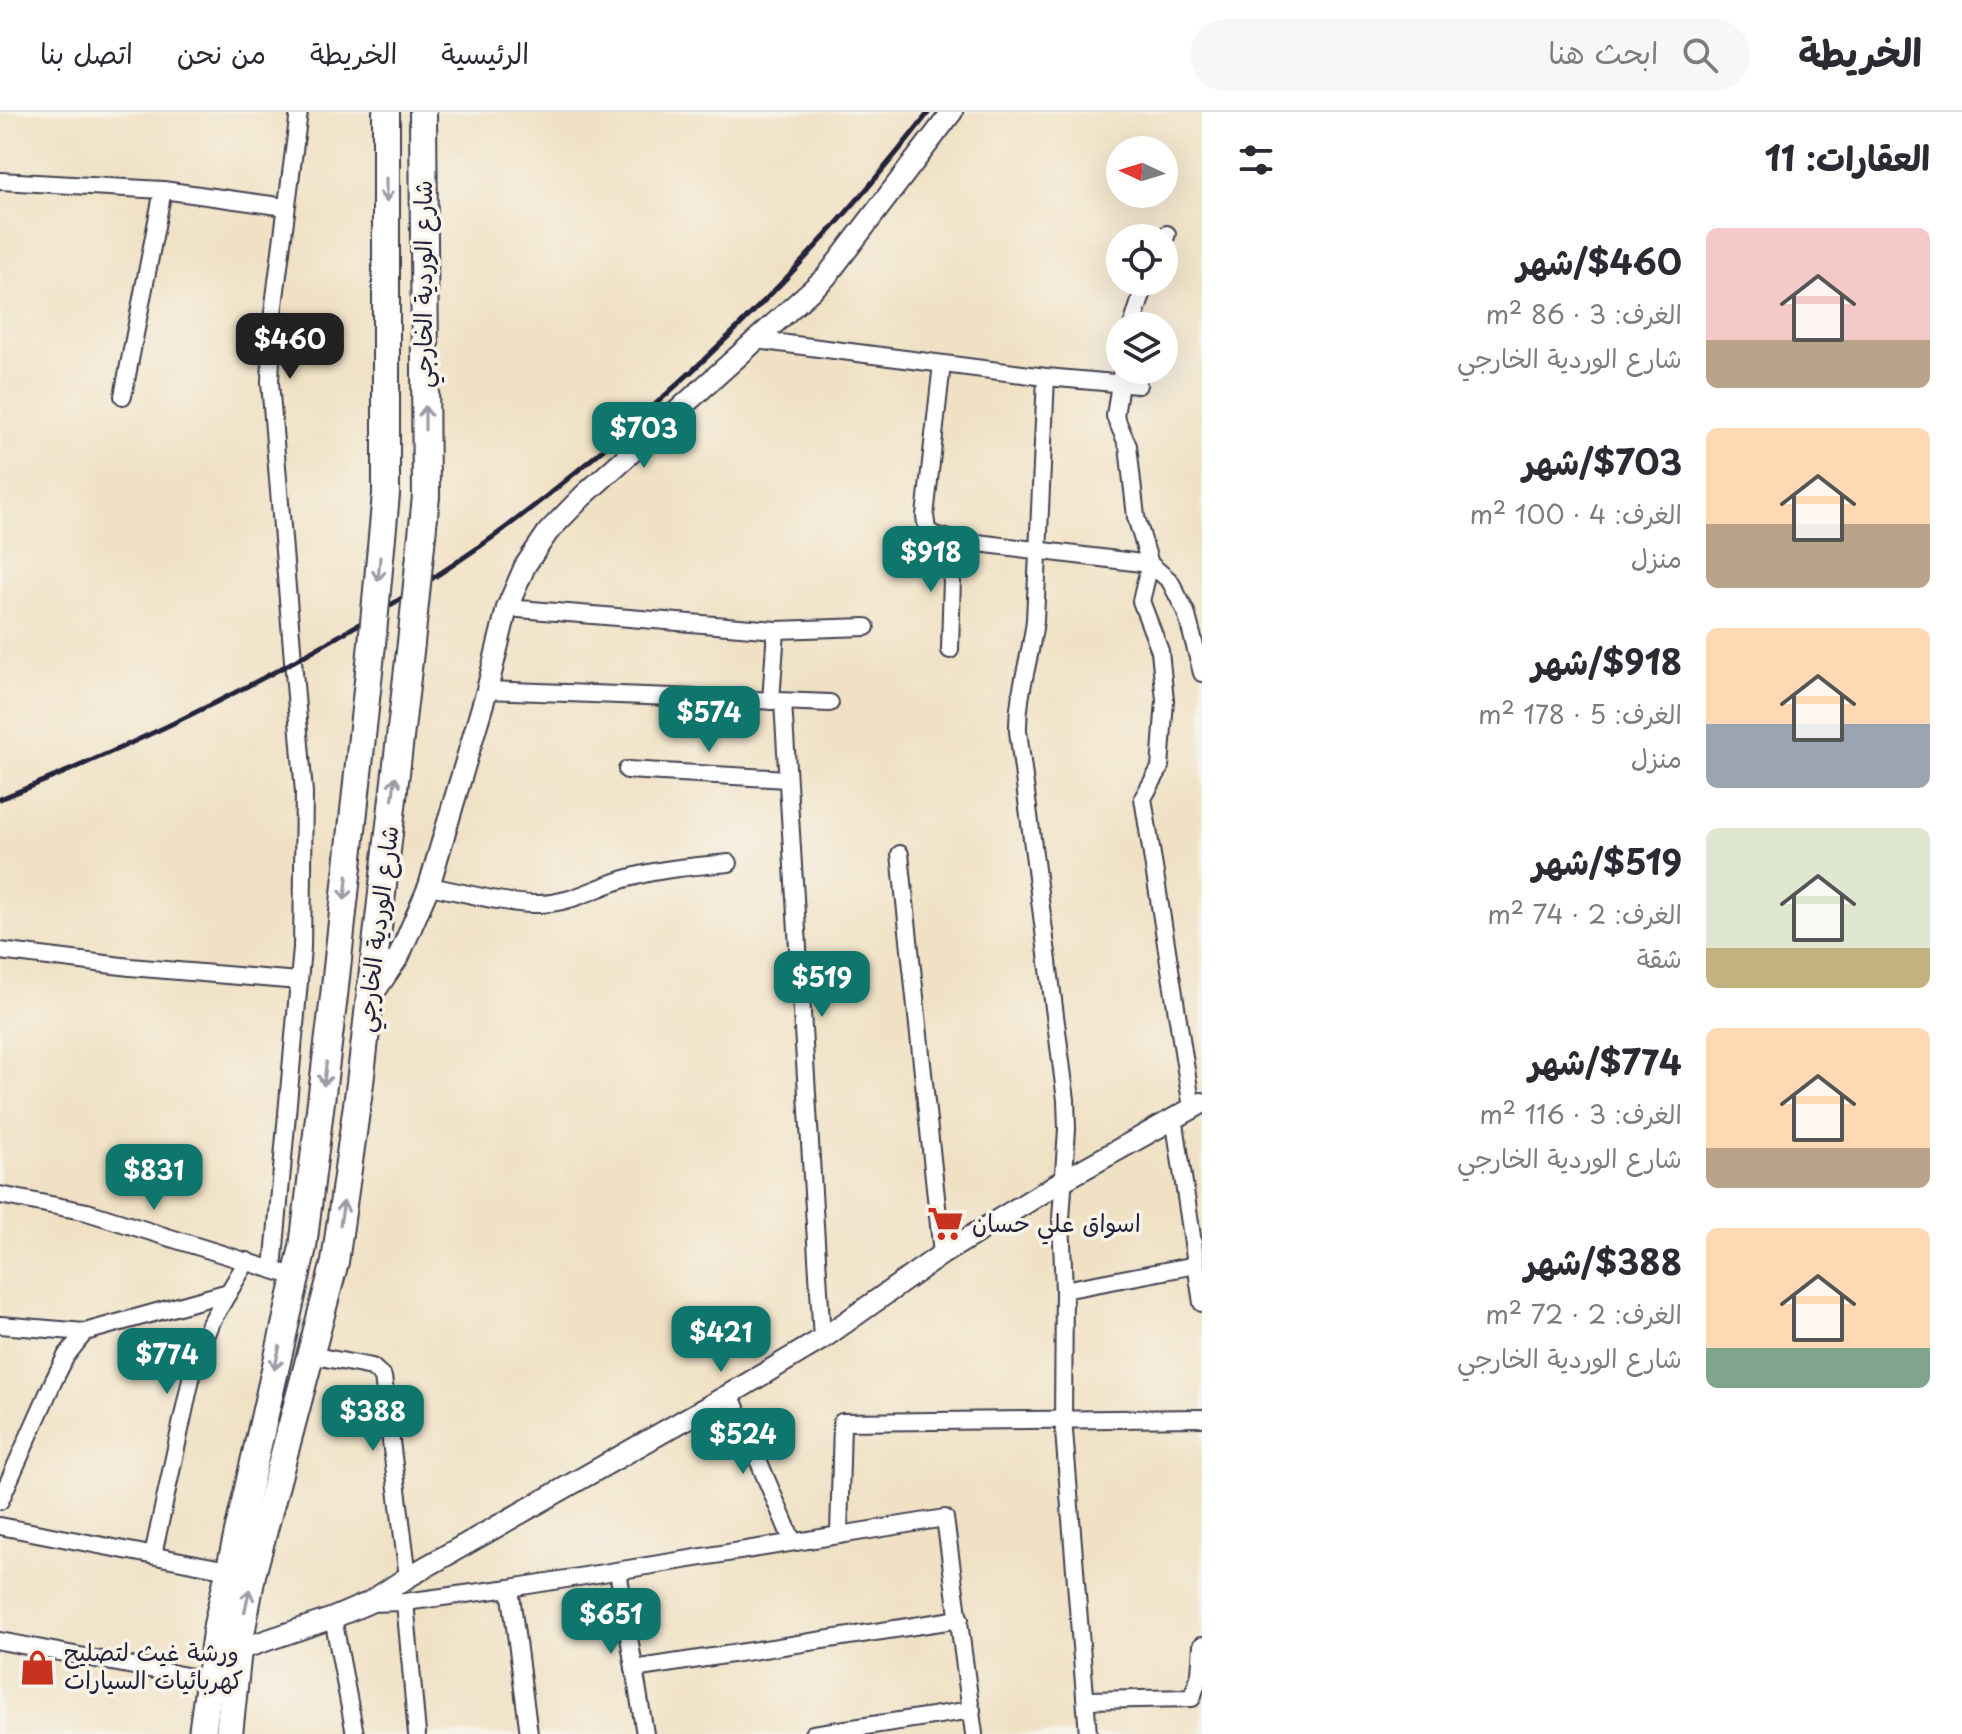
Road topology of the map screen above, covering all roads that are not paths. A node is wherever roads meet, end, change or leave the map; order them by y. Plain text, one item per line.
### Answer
1 (299, 112) edge
2 (386, 112) edge
3 (423, 112) edge
4 (952, 112) edge
5 (0, 181) edge
6 (163, 190) junction
7 (286, 207) junction
8 (756, 340) junction
9 (942, 364) junction
10 (1046, 377) junction
11 (1106, 377) edge
12 (1119, 384) edge
13 (123, 396) dead end
14 (953, 540) junction
15 (1037, 549) junction
16 (1150, 564) junction
17 (507, 608) junction
18 (866, 627) dead end
19 (776, 630) junction
20 (950, 650) dead end
21 (1202, 673) edge
22 (487, 690) junction
23 (777, 702) junction
24 (830, 703) dead end
25 (627, 770) dead end
26 (787, 779) junction
27 (900, 854) dead end
28 (729, 863) dead end
29 (429, 886) junction
30 (0, 951) edge
31 (299, 981) junction
32 (369, 1000) junction
33 (1189, 1109) edge
34 (1062, 1181) junction
35 (0, 1195) edge
36 (1196, 1227) edge
37 (303, 1247) junction
38 (942, 1254) junction
39 (247, 1261) junction
40 (335, 1262) junction
41 (1196, 1265) junction
42 (285, 1273) junction
43 (1201, 1285) edge
44 (1064, 1290) junction
45 (229, 1292) junction
46 (1202, 1303) edge
47 (285, 1323) junction
48 (0, 1325) edge
49 (85, 1332) junction
50 (822, 1339) junction
51 (312, 1348) junction
52 (730, 1394) junction
53 (1063, 1418) junction
54 (1202, 1418) edge
55 (0, 1501) edge
56 (0, 1526) edge
57 (839, 1535) junction
58 (793, 1542) junction
59 (153, 1555) junction
60 (228, 1570) junction
61 (618, 1571) junction
62 (408, 1577) junction
63 (510, 1588) junction
64 (405, 1602) junction
65 (368, 1603) junction
66 (333, 1618) junction
67 (960, 1619) junction
68 (0, 1641) edge
69 (1202, 1645) edge
70 (238, 1650) junction
71 (634, 1669) junction
72 (1201, 1674) edge
73 (208, 1680) junction
74 (1087, 1700) junction
75 (972, 1710) junction
76 (202, 1734) edge
77 (229, 1734) edge
78 (355, 1734) edge
79 (417, 1734) edge
80 (529, 1734) edge
81 (645, 1734) edge
82 (813, 1734) edge
83 (974, 1734) edge
84 (1088, 1734) edge

1 - 7 street
2 -> 37 main road, شارع الوردية الخارجي, bridge
32 -> 3 main road, شارع الوردية الخارجي, bridge
4 - 8 street
5 - 6 street
6 - 7 street
6 - 13 street
7 - 31 street
8 - 9 street
8 - 17 street
9 - 10 street
9 - 14 street
10 - 11 street
10 - 15 street
12 - 16 street
14 - 15 street
14 - 20 street
15 - 16 street
15 - 34 street
16 - 21 street
16 - 33 street
17 - 19 street
17 - 22 street
18 - 19 street
19 - 23 street
22 - 23 street
22 - 29 street
23 - 24 street
23 - 26 street
25 - 26 street
26 - 50 street
27 - 38 street
28 - 29 street
29 - 32 street
30 - 31 street
31 - 42 street
40 -> 32 main road, شارع الوردية الخارجي
33 - 34 street
33 - 36 street
34 - 38 street
34 - 44 street
35 - 39 street
36 - 41 street
37 - 40 main road
37 - 42 main road, شارع الوردية الخارجي
38 - 50 street
39 - 42 street
39 - 45 street
40 - 51 main road, شارع الوردية الخارجي
41 - 43 street
41 - 44 street
42 - 47 main road, شارع الوردية الخارجي
43 - 46 street
44 - 53 street
45 - 49 street
45 - 59 street
47 - 51 main road
47 -> 60 main road, شارع الوردية الخارجي
48 - 49 street
49 - 55 street
50 - 52 street
51 - 62 street
70 -> 51 main road, شارع الوردية الخارجي
52 - 58 street
52 - 62 street
53 - 54 street
53 - 57 street
53 - 74 street
56 - 59 street
57 - 58 street
57 - 67 street
58 - 61 street
59 - 60 street
60 - 73 main road, شارع الوردية الخارجي
61 - 63 street
61 - 71 street
62 - 65 street
63 - 64 street
63 - 80 street
64 - 65 street
64 - 79 street
65 - 66 street
66 - 70 street
66 - 78 street
67 - 71 street
67 - 75 street
68 - 73 street
69 - 72 street
70 - 77 main road, شارع الوردية الخارجي
71 - 81 street
72 - 74 street
73 - 76 main road, شارع الوردية الخارجي
74 - 84 street
75 - 82 street
75 - 83 street

